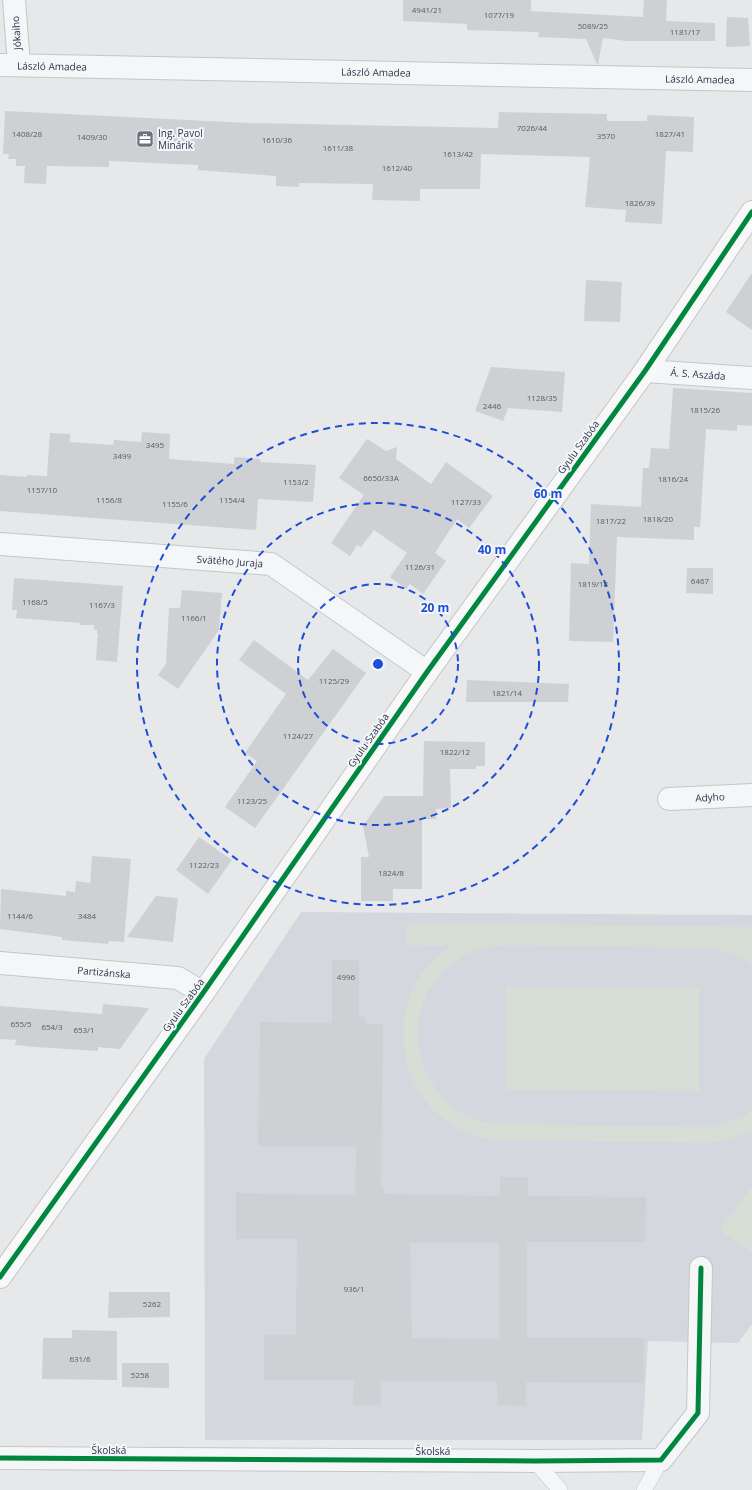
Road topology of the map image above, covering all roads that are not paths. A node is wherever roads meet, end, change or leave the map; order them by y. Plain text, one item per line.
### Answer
1 (14, 0) edge
2 (9, 65) edge
3 (752, 80) edge
4 (752, 212) edge
5 (645, 371) junction
6 (752, 378) edge
7 (0, 544) edge
8 (427, 672) junction
9 (752, 795) edge
10 (669, 799) dead end
11 (0, 963) edge
12 (203, 993) junction
13 (701, 1268) dead end
14 (0, 1278) edge
15 (0, 1458) edge
16 (661, 1460) junction
17 (535, 1461) junction
18 (560, 1490) edge
19 (644, 1490) edge

1 - 2 street, Jókaiho
2 - 3 street, László Amadea
4 - 5 street, Gyulu Szabóa
5 - 6 street, Á. S. Aszáda
5 - 8 street, Gyulu Szabóa
7 - 8 street, Svätého Juraja
8 - 12 street, Gyulu Szabóa
9 - 10 street, Adyho
11 - 12 street, Partizánska
12 - 14 street, Gyulu Szabóa
13 - 16 street
15 - 17 street, Školská
16 - 17 street, Školská
16 - 19 lane
17 - 18 lane

